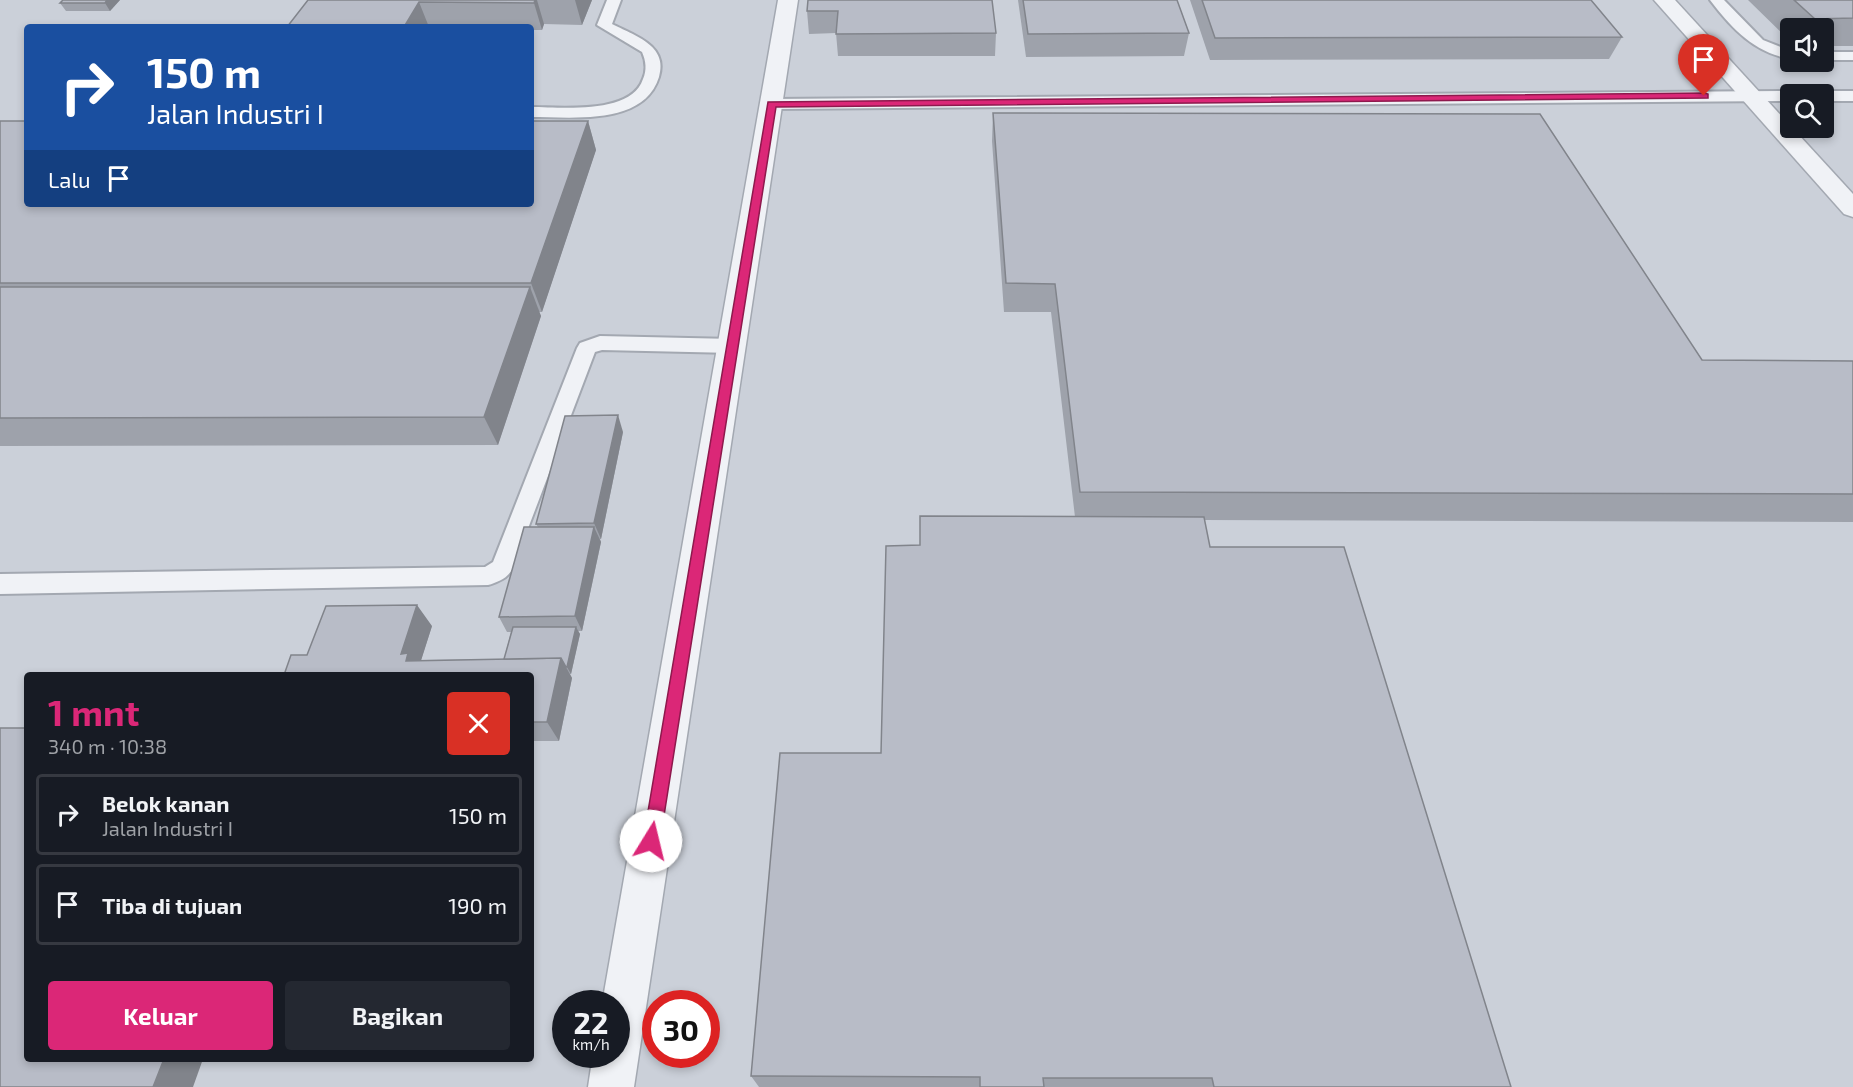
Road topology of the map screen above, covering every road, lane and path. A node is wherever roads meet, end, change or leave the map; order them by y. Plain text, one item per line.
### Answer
1 (614, 0) edge
2 (788, 0) edge
3 (1664, 0) edge
4 (1717, 0) edge
5 (1780, 54) edge
6 (1834, 56) edge
7 (1853, 56) edge
8 (1751, 95) junction
9 (1780, 96) edge
10 (1834, 96) edge
11 (1853, 96) edge
12 (772, 104) junction
13 (534, 112) edge
14 (1853, 209) edge
15 (733, 346) junction
16 (0, 584) edge
17 (627, 990) edge
18 (614, 1068) edge
19 (611, 1087) edge

1 - 13 lane
2 - 12 street
3 - 8 street
4 - 5 lane
6 - 7 lane
8 - 9 lane
8 - 12 lane
8 - 14 street
10 - 11 lane
12 - 15 street
15 - 16 lane
15 - 17 street
18 - 19 street

